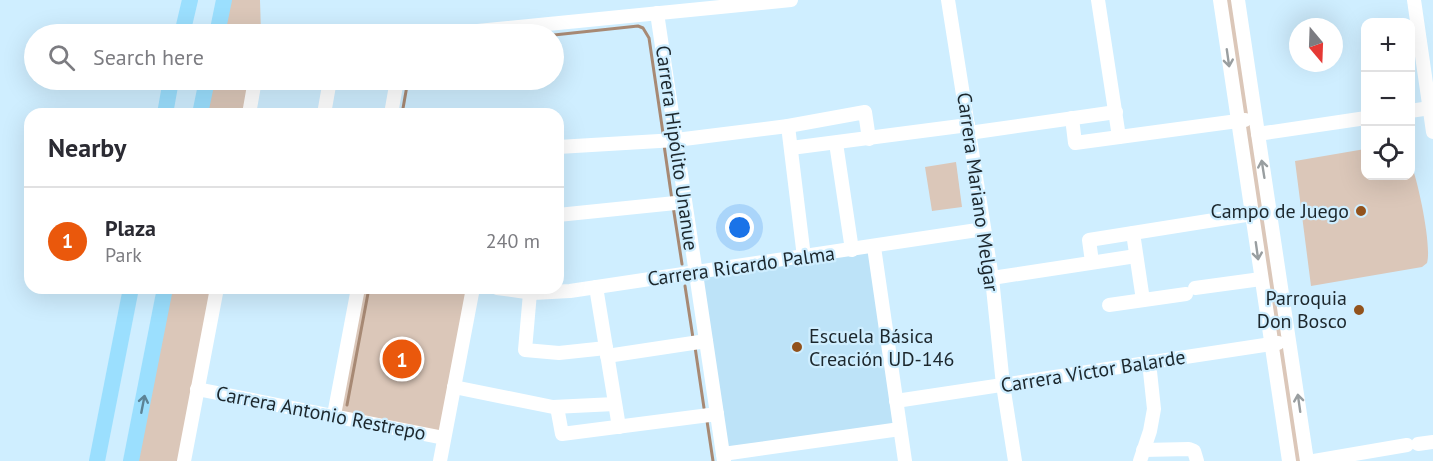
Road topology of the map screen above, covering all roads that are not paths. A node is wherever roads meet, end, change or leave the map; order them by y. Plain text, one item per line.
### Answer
1 (190, 0) edge
2 (224, 0) edge
3 (791, 0) edge
4 (948, 0) edge
5 (1098, 0) edge
6 (1220, 0) edge
7 (1238, 0) edge
8 (1414, 0) edge
9 (657, 13) junction
10 (184, 24) edge
11 (219, 24) edge
12 (547, 24) edge
13 (1428, 57) edge
14 (169, 90) edge
15 (205, 90) edge
16 (253, 90) edge
17 (328, 90) edge
18 (395, 90) edge
19 (166, 108) edge
20 (201, 108) edge
21 (250, 108) edge
22 (325, 108) edge
23 (392, 108) edge
24 (1430, 108) junction
25 (1415, 110) edge
26 (1116, 112) junction
27 (1072, 118) junction
28 (1256, 118) junction
29 (1361, 119) edge
30 (1238, 121) junction
31 (788, 126) junction
32 (968, 129) junction
33 (1433, 132) edge
34 (1258, 134) junction
35 (1119, 137) junction
36 (869, 139) junction
37 (676, 140) junction
38 (836, 143) junction
39 (564, 147) edge
40 (791, 148) junction
41 (677, 203) junction
42 (564, 214) edge
43 (1252, 214) junction
44 (984, 229) junction
45 (1133, 233) junction
46 (874, 247) junction
47 (852, 250) junction
48 (1136, 256) junction
49 (804, 257) junction
50 (1092, 262) junction
51 (696, 273) junction
52 (992, 278) junction
53 (1261, 279) junction
54 (596, 287) junction
55 (564, 291) edge
56 (130, 294) edge
57 (164, 294) edge
58 (216, 294) edge
59 (357, 294) edge
60 (472, 294) edge
61 (530, 294) edge
62 (1143, 300) junction
63 (1109, 305) dead end
64 (1289, 341) junction
65 (698, 342) junction
66 (1271, 344) junction
67 (606, 352) junction
68 (1149, 362) junction
69 (1003, 385) junction
70 (454, 387) junction
71 (197, 389) junction
72 (896, 401) junction
73 (615, 404) junction
74 (557, 407) junction
75 (717, 414) junction
76 (334, 416) junction
77 (619, 427) junction
78 (900, 429) junction
79 (444, 438) junction
80 (1433, 442) edge
81 (1141, 456) edge
82 (724, 457) edge
83 (97, 461) edge
84 (131, 461) edge
85 (184, 461) edge
86 (440, 461) edge
87 (905, 461) edge
88 (1015, 461) edge
89 (1197, 461) edge
90 (1289, 461) edge
91 (1307, 461) edge
92 (1314, 461) edge

1 - 10 main road
2 - 11 main road
3 - 9 street
4 - 32 street, Carrera Mariano Melgar
5 - 26 street
6 -> 30 street
7 - 28 street
8 - 13 street
9 - 12 street
9 - 37 street, Carrera Hipólito Unanue
13 - 24 street
14 - 19 main road
15 - 20 main road
16 - 21 street
17 - 22 street
18 - 23 street
24 - 25 street
24 - 33 street
26 - 27 street
26 - 35 street
27 - 32 street
27 - 35 street
28 - 30 street
28 - 34 street
29 - 34 street
30 - 35 street
30 - 43 street
31 - 36 street
31 - 37 street
31 - 40 street
32 - 36 street
32 - 44 street, Carrera Mariano Melgar
64 -> 34 street
36 - 38 street
37 - 39 street
37 - 41 street, Carrera Hipólito Unanue
38 - 40 street
38 - 47 street
40 - 49 street
41 - 42 street
41 - 51 street, Carrera Hipólito Unanue
43 - 45 street
43 -> 53 street
44 - 46 street, Carrera Ricardo Palma
44 - 52 street, Carrera Mariano Melgar
45 - 48 street
45 - 50 street
46 - 47 street, Carrera Ricardo Palma
46 - 72 street
47 - 49 street, Carrera Ricardo Palma
48 - 50 street
48 - 62 street
49 - 51 street, Carrera Ricardo Palma
50 - 52 street
51 - 54 street, Carrera Ricardo Palma
51 - 65 street, Carrera Hipólito Unanue
52 - 69 street, Carrera Mariano Melgar
53 - 62 street
53 - 66 street
54 - 55 street, Carrera Ricardo Palma
54 - 67 street
56 - 83 main road
84 -> 57 main road
58 - 71 street
59 - 76 street
60 - 70 street
61 - 67 street
62 - 63 street
64 - 66 street, Carrera Victor Balarde
91 -> 64 street
65 - 67 street
65 - 75 street, Carrera Hipólito Unanue
66 - 68 street, Carrera Victor Balarde
66 - 90 street
67 - 73 street
68 - 69 street, Carrera Victor Balarde
68 - 81 street
69 - 72 street, Carrera Victor Balarde
69 - 88 street, Carrera Mariano Melgar
70 - 74 street
70 - 79 street
71 - 76 street, Carrera Antonio Restrepo
71 - 85 street
72 - 78 street
73 - 74 street
73 - 77 street
74 - 77 street
75 - 77 street
75 - 82 street, Carrera Hipólito Unanue
76 - 79 street, Carrera Antonio Restrepo
78 - 82 street
78 - 87 street
79 - 86 street
80 - 92 street
81 - 89 street

